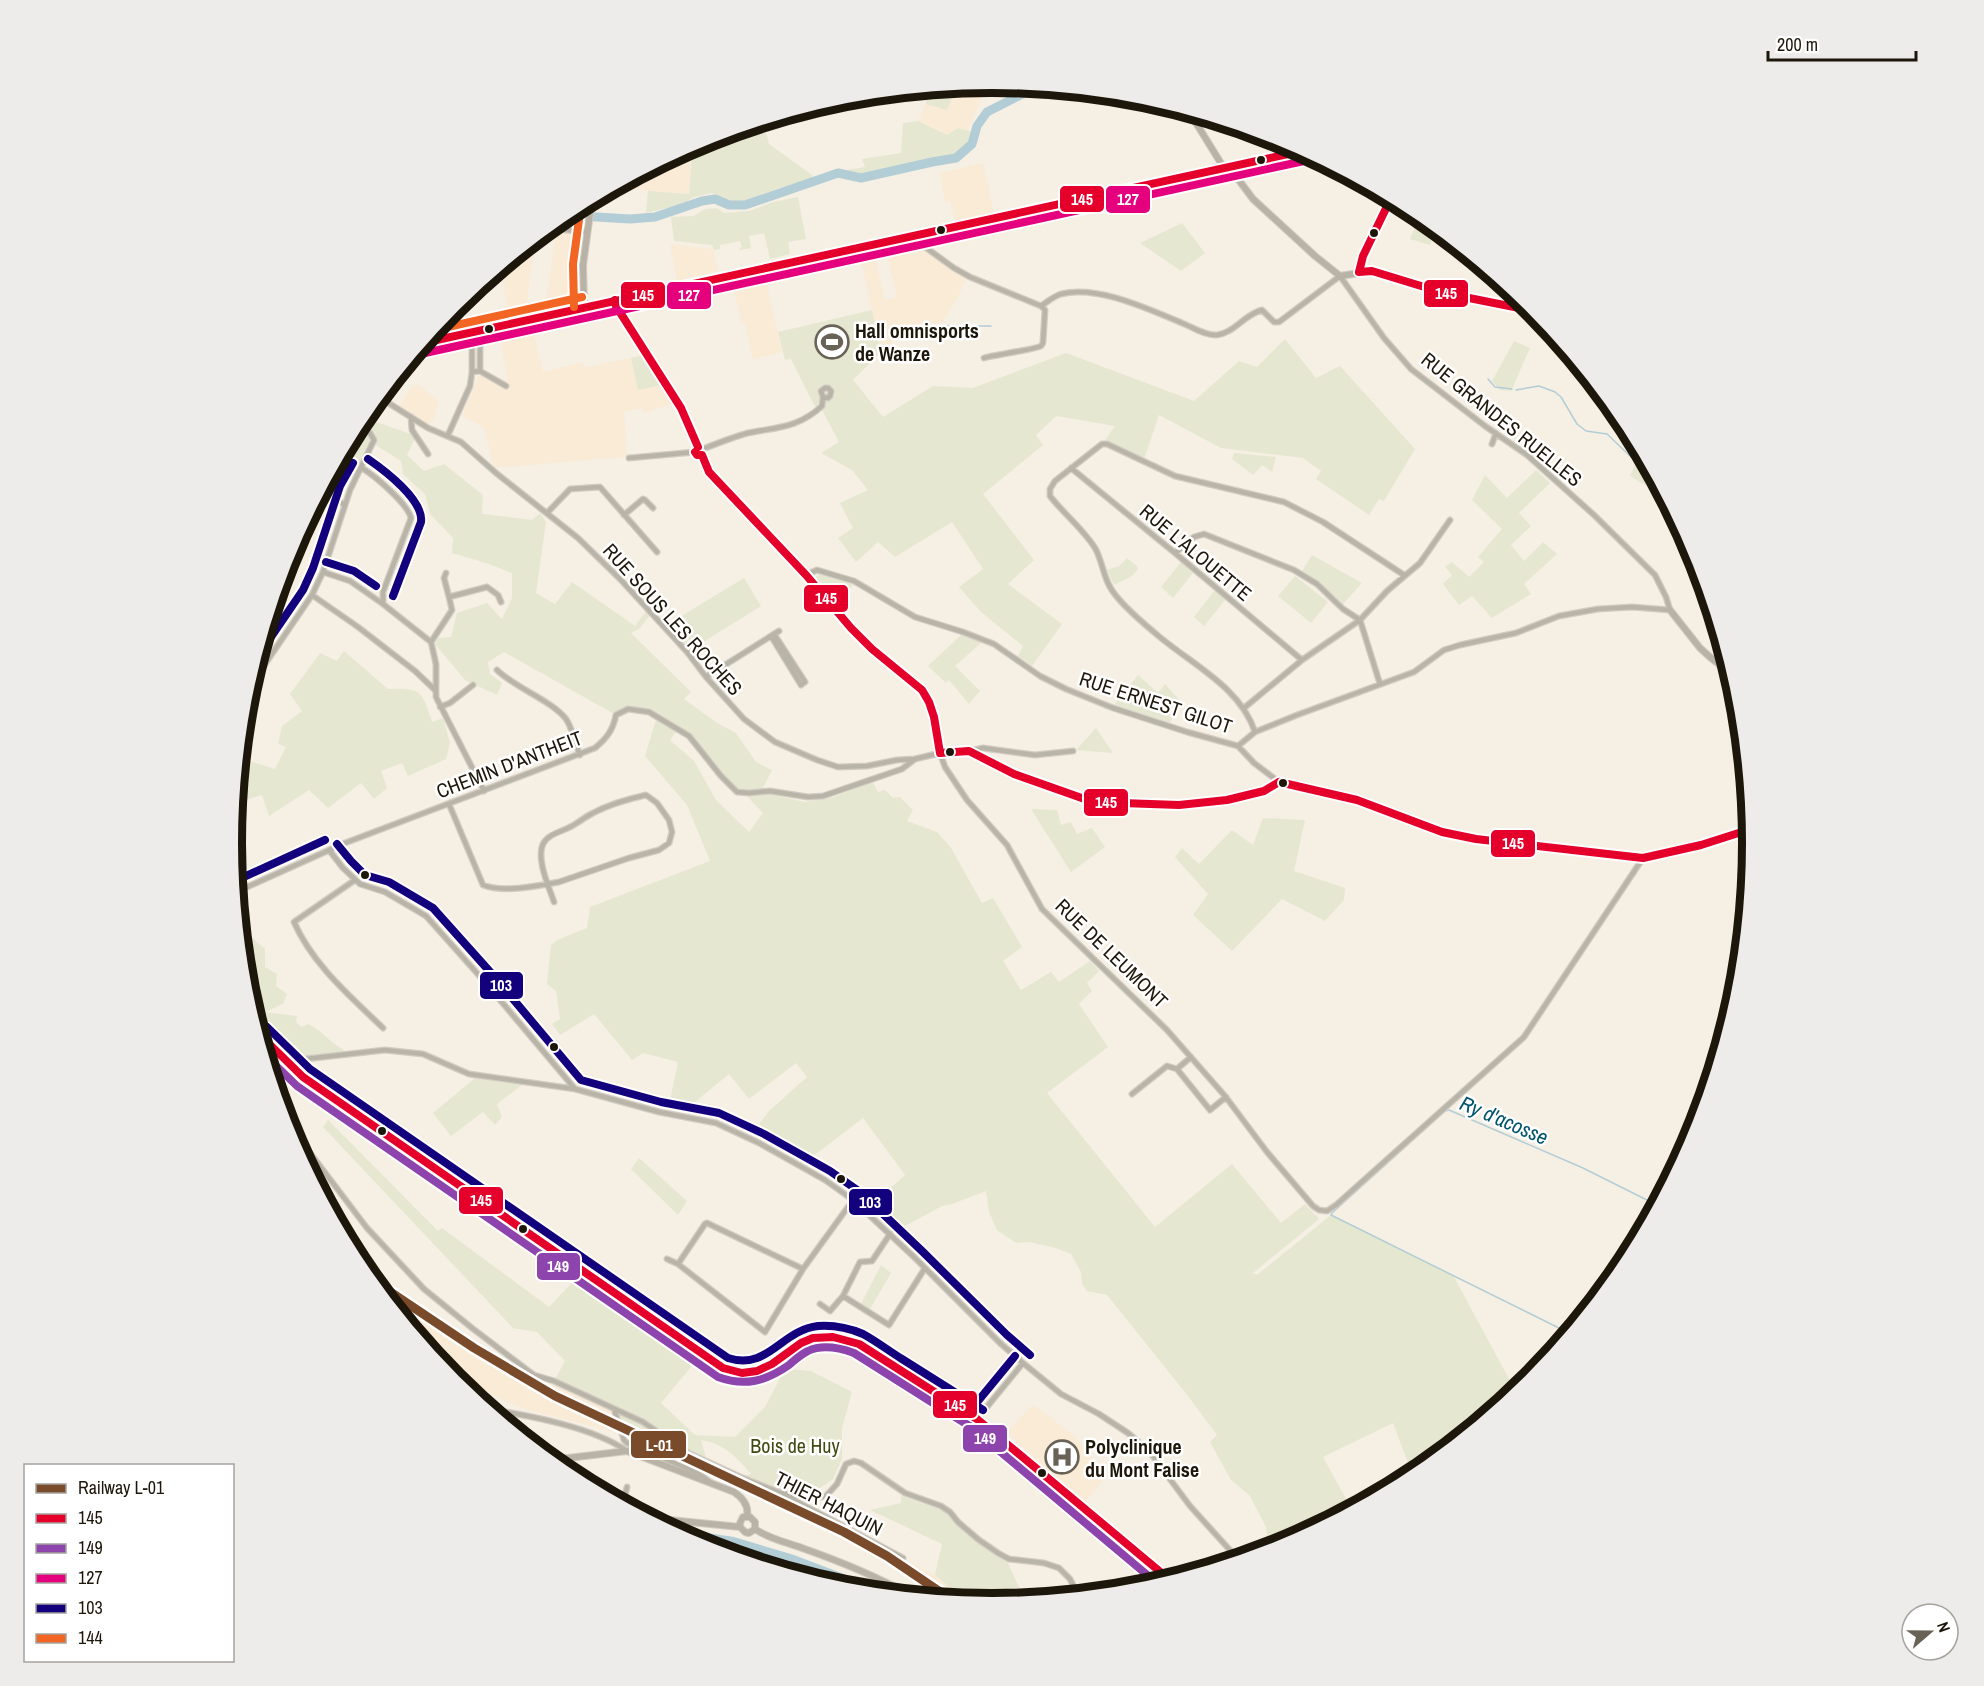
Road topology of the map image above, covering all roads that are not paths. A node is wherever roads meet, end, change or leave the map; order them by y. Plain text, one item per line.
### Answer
1 (1198, 122) edge
2 (1288, 154) edge
3 (1226, 167) junction
4 (1387, 206) edge
5 (590, 210) edge
6 (561, 229) edge
7 (587, 232) junction
8 (914, 235) junction
9 (1359, 272) junction
10 (1340, 276) junction
11 (615, 300) junction
12 (1041, 306) junction
13 (584, 307) junction
14 (1516, 307) edge
15 (480, 330) junction
16 (472, 332) junction
17 (436, 340) edge
18 (984, 358) dead end
19 (480, 371) junction
20 (472, 372) junction
21 (506, 386) dead end
22 (823, 397) dead end
23 (386, 401) edge
24 (411, 417) junction
25 (365, 431) edge
26 (1496, 433) junction
27 (448, 435) junction
28 (1492, 444) dead end
29 (699, 451) junction
30 (428, 454) dead end
31 (628, 458) dead end
32 (362, 468) junction
33 (1071, 468) junction
34 (328, 495) edge
35 (345, 505) junction
36 (653, 508) dead end
37 (547, 513) junction
38 (624, 514) junction
39 (1450, 520) dead end
40 (657, 552) dead end
41 (1175, 552) junction
42 (323, 572) junction
43 (446, 573) dead end
44 (806, 575) junction
45 (1404, 575) junction
46 (382, 592) junction
47 (312, 595) junction
48 (370, 596) junction
49 (449, 597) junction
50 (501, 602) dead end
51 (383, 604) junction
52 (1670, 610) junction
53 (1360, 620) junction
54 (774, 634) junction
55 (431, 642) junction
56 (1302, 660) junction
57 (1719, 664) edge
58 (264, 666) edge
59 (497, 670) dead end
60 (706, 677) junction
61 (1380, 684) junction
62 (472, 685) dead end
63 (435, 690) junction
64 (440, 707) junction
65 (1244, 708) junction
66 (1255, 732) junction
67 (1238, 746) junction
68 (969, 752) junction
69 (1072, 752) dead end
70 (940, 753) junction
71 (580, 754) junction
72 (915, 759) junction
73 (1279, 782) junction
74 (484, 791) junction
75 (449, 804) junction
76 (1742, 832) edge
77 (329, 850) junction
78 (1643, 858) junction
79 (355, 880) junction
80 (548, 884) junction
81 (244, 888) edge
82 (554, 902) dead end
83 (383, 1028) dead end
84 (267, 1033) edge
85 (271, 1047) edge
86 (1191, 1057) junction
87 (1177, 1069) junction
88 (575, 1089) junction
89 (1131, 1094) dead end
90 (1226, 1097) junction
91 (308, 1150) edge
92 (853, 1200) junction
93 (890, 1234) junction
94 (667, 1259) dead end
95 (678, 1264) junction
96 (925, 1268) junction
97 (803, 1269) junction
98 (843, 1296) junction
99 (820, 1304) dead end
100 (1023, 1363) junction
101 (614, 1409) junction
102 (502, 1411) edge
103 (977, 1419) junction
104 (629, 1448) junction
105 (563, 1458) edge
106 (627, 1487) dead end
107 (781, 1493) junction
108 (625, 1497) edge
109 (747, 1516) junction
110 (669, 1520) edge
111 (740, 1527) junction
112 (755, 1529) junction
113 (1233, 1553) edge
114 (903, 1558) dead end
115 (1162, 1573) edge
116 (894, 1587) edge
117 (1075, 1588) edge

1 - 3 street
2 - 3 main road
3 - 8 main road
3 - 10 street
4 - 9 street
5 - 7 street
6 - 7 street
7 - 13 street
8 - 11 main road
8 - 12 street
9 - 10 street
9 - 14 street
10 - 12 street
10 - 26 street, RUE GRANDES RUELLES
11 - 13 main road
11 - 29 street, RUE DE LEUMONT
12 - 18 street
13 - 15 main road
15 - 16 main road
15 - 19 street
16 - 17 main road
16 - 20 street
19 - 20 street
19 - 21 street
20 - 27 street
22 - 29 street
23 - 24 street, RUE SOUS LES ROCHES
24 - 27 street, RUE SOUS LES ROCHES
24 - 30 street
25 - 32 street
26 - 28 street
26 - 52 street, RUE GRANDES RUELLES
27 - 37 street, RUE SOUS LES ROCHES
29 - 31 street
29 - 44 street, RUE DE LEUMONT
32 - 35 street
32 - 46 street
33 - 41 street, RUE L'ALOUETTE
33 - 45 street
33 - 65 street
34 - 35 street
35 - 42 street
36 - 38 street
37 - 38 street
37 - 60 street, RUE SOUS LES ROCHES
38 - 40 street
39 - 45 street
41 - 53 street
41 - 56 street, RUE L'ALOUETTE
42 - 47 street
42 - 48 street
43 - 49 street
44 - 67 street, RUE ERNEST GILOT
44 - 70 street, RUE DE LEUMONT
45 - 53 street
46 - 48 street
46 - 51 street
47 - 58 street
47 - 63 street
48 - 51 street
49 - 50 street
49 - 55 street
51 - 55 street
52 - 57 street, RUE GRANDES RUELLES
52 - 61 street
53 - 56 street
53 - 61 street
54 - 54 street
54 - 60 street
55 - 63 street
56 - 65 street
59 - 71 street
60 - 72 street, RUE SOUS LES ROCHES
61 - 66 street
62 - 64 street
63 - 64 street
64 - 74 street
65 - 66 street
66 - 67 street
67 - 73 street, RUE ERNEST GILOT
68 - 69 street
68 - 70 street
68 - 73 street
70 - 72 street, RUE SOUS LES ROCHES
70 - 86 street, RUE DE LEUMONT
71 - 72 street, CHEMIN D'ANTHEIT
71 - 74 street, CHEMIN D'ANTHEIT
73 - 78 street, RUE ERNEST GILOT
74 - 75 street, CHEMIN D'ANTHEIT
75 - 77 street, CHEMIN D'ANTHEIT
75 - 80 street
76 - 78 street, RUE ERNEST GILOT
77 - 79 street
77 - 81 street, CHEMIN D'ANTHEIT
78 - 90 street, RUE DE LEUMONT
79 - 83 street
79 - 88 street
80 - 80 street
80 - 82 street
84 - 88 street
85 - 103 main road
86 - 87 street
86 - 90 street, RUE DE LEUMONT
87 - 89 street
87 - 90 street
88 - 92 street
91 - 101 street, THIER HAQUIN
92 - 93 street
92 - 97 street
93 - 96 street
93 - 98 street
94 - 95 street
95 - 97 street
95 - 97 street
96 - 98 street
96 - 100 street
98 - 99 street
100 - 103 street
100 - 113 street
101 - 104 street
101 - 107 street, THIER HAQUIN
102 - 104 street
103 - 115 main road
104 - 105 street
104 - 109 street
106 - 108 street
107 - 114 street, THIER HAQUIN
107 - 117 street
109 - 111 street
109 - 112 street
110 - 111 street
111 - 112 street
112 - 116 street

